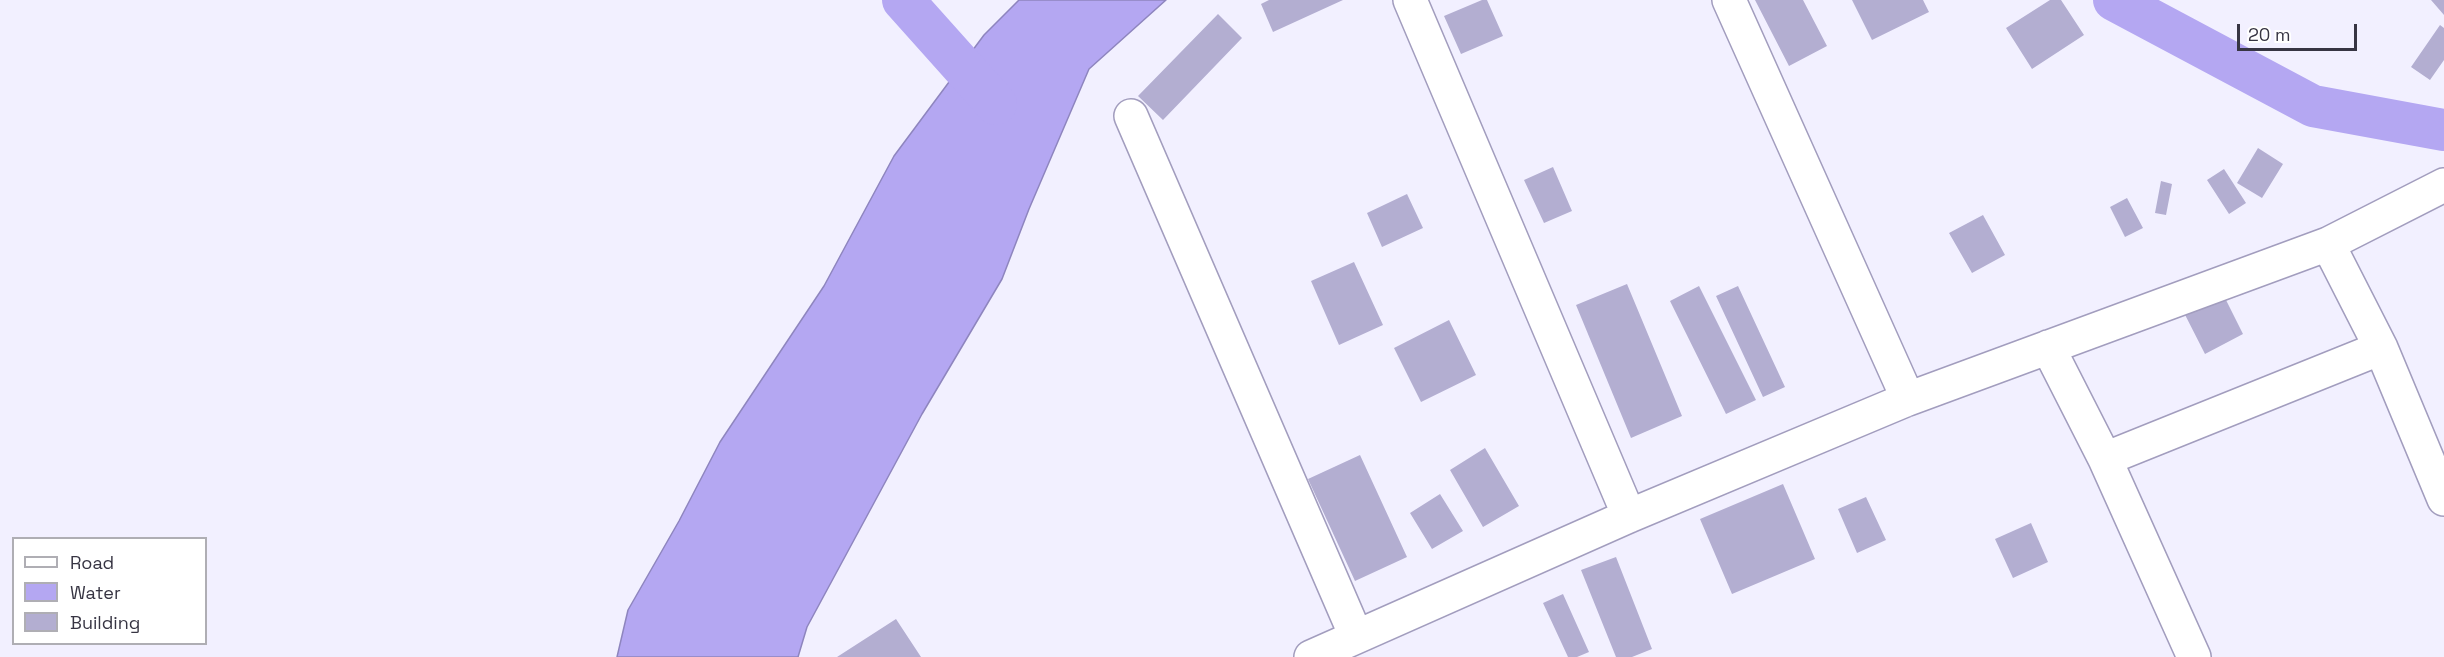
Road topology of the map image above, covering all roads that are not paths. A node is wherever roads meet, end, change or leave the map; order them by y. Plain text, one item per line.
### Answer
1 (1410, 0) edge
2 (1729, 0) edge
3 (1131, 116) dead end
4 (2444, 185) edge
5 (2328, 244) junction
6 (2048, 347) junction
7 (2381, 348) junction
8 (1908, 399) junction
9 (2105, 459) junction
10 (2442, 489) edge
11 (1629, 516) junction
12 (1356, 636) junction
13 (1311, 657) edge
14 (2194, 657) edge

1 - 11 street
2 - 8 street
3 - 12 street
4 - 5 street
5 - 6 street
5 - 7 street
6 - 8 street
6 - 9 street
7 - 9 street
7 - 10 street
8 - 11 street
9 - 14 street
11 - 12 street
12 - 13 street

